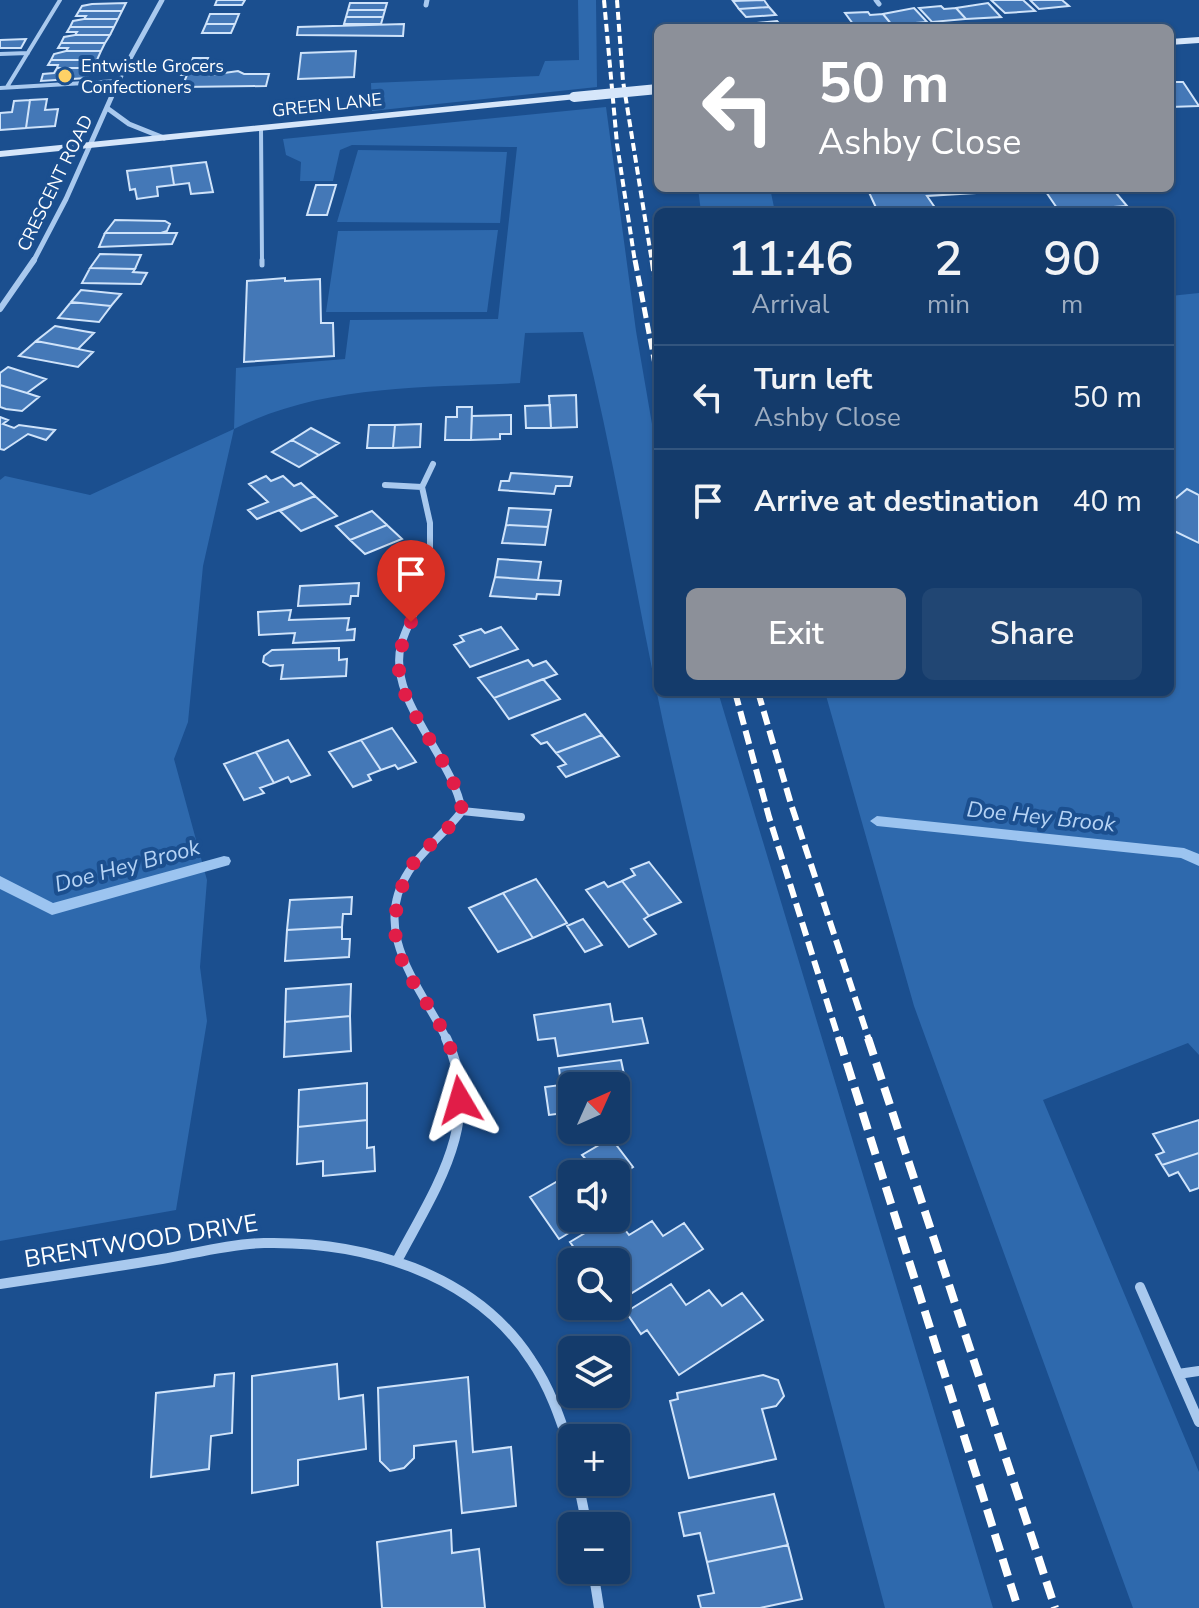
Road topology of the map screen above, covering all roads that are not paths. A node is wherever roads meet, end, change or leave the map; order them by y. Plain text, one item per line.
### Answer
1 (60, 0) edge
2 (162, 0) edge
3 (1199, 41) edge
4 (1174, 42) edge
5 (28, 53) junction
6 (0, 54) edge
7 (118, 81) junction
8 (7, 87) junction
9 (0, 88) edge
10 (654, 89) edge
11 (107, 108) junction
12 (261, 128) junction
13 (164, 138) junction
14 (92, 145) junction
15 (0, 154) edge
16 (262, 265) dead end
17 (0, 309) edge
18 (433, 464) dead end
19 (385, 485) dead end
20 (422, 487) junction
21 (462, 811) junction
22 (521, 817) dead end
23 (398, 1259) junction
24 (0, 1284) edge
25 (1140, 1287) dead end
26 (1199, 1371) edge
27 (1178, 1374) junction
28 (1199, 1422) edge
29 (564, 1424) edge
30 (595, 1584) edge
31 (599, 1608) edge

1 - 5 lane
2 - 7 street, CRESCENT ROAD
3 - 4 street
5 - 6 lane
5 - 8 lane
7 - 8 lane
7 - 11 street, CRESCENT ROAD
8 - 9 lane
10 - 12 street, GREEN LANE, bridge
11 - 13 street, CRESCENT ROAD
11 - 14 street, CRESCENT ROAD
12 - 13 street, GREEN LANE
12 - 16 lane
13 - 14 street, GREEN LANE
14 - 15 street, GREEN LANE
14 - 17 street, CRESCENT ROAD
18 - 20 street
19 - 20 street
20 - 21 street
21 - 22 street
21 - 23 street
23 - 24 street, BRENTWOOD DRIVE
23 - 29 street, BRENTWOOD DRIVE
25 - 27 street
26 - 27 street
27 - 28 street
30 - 31 street

